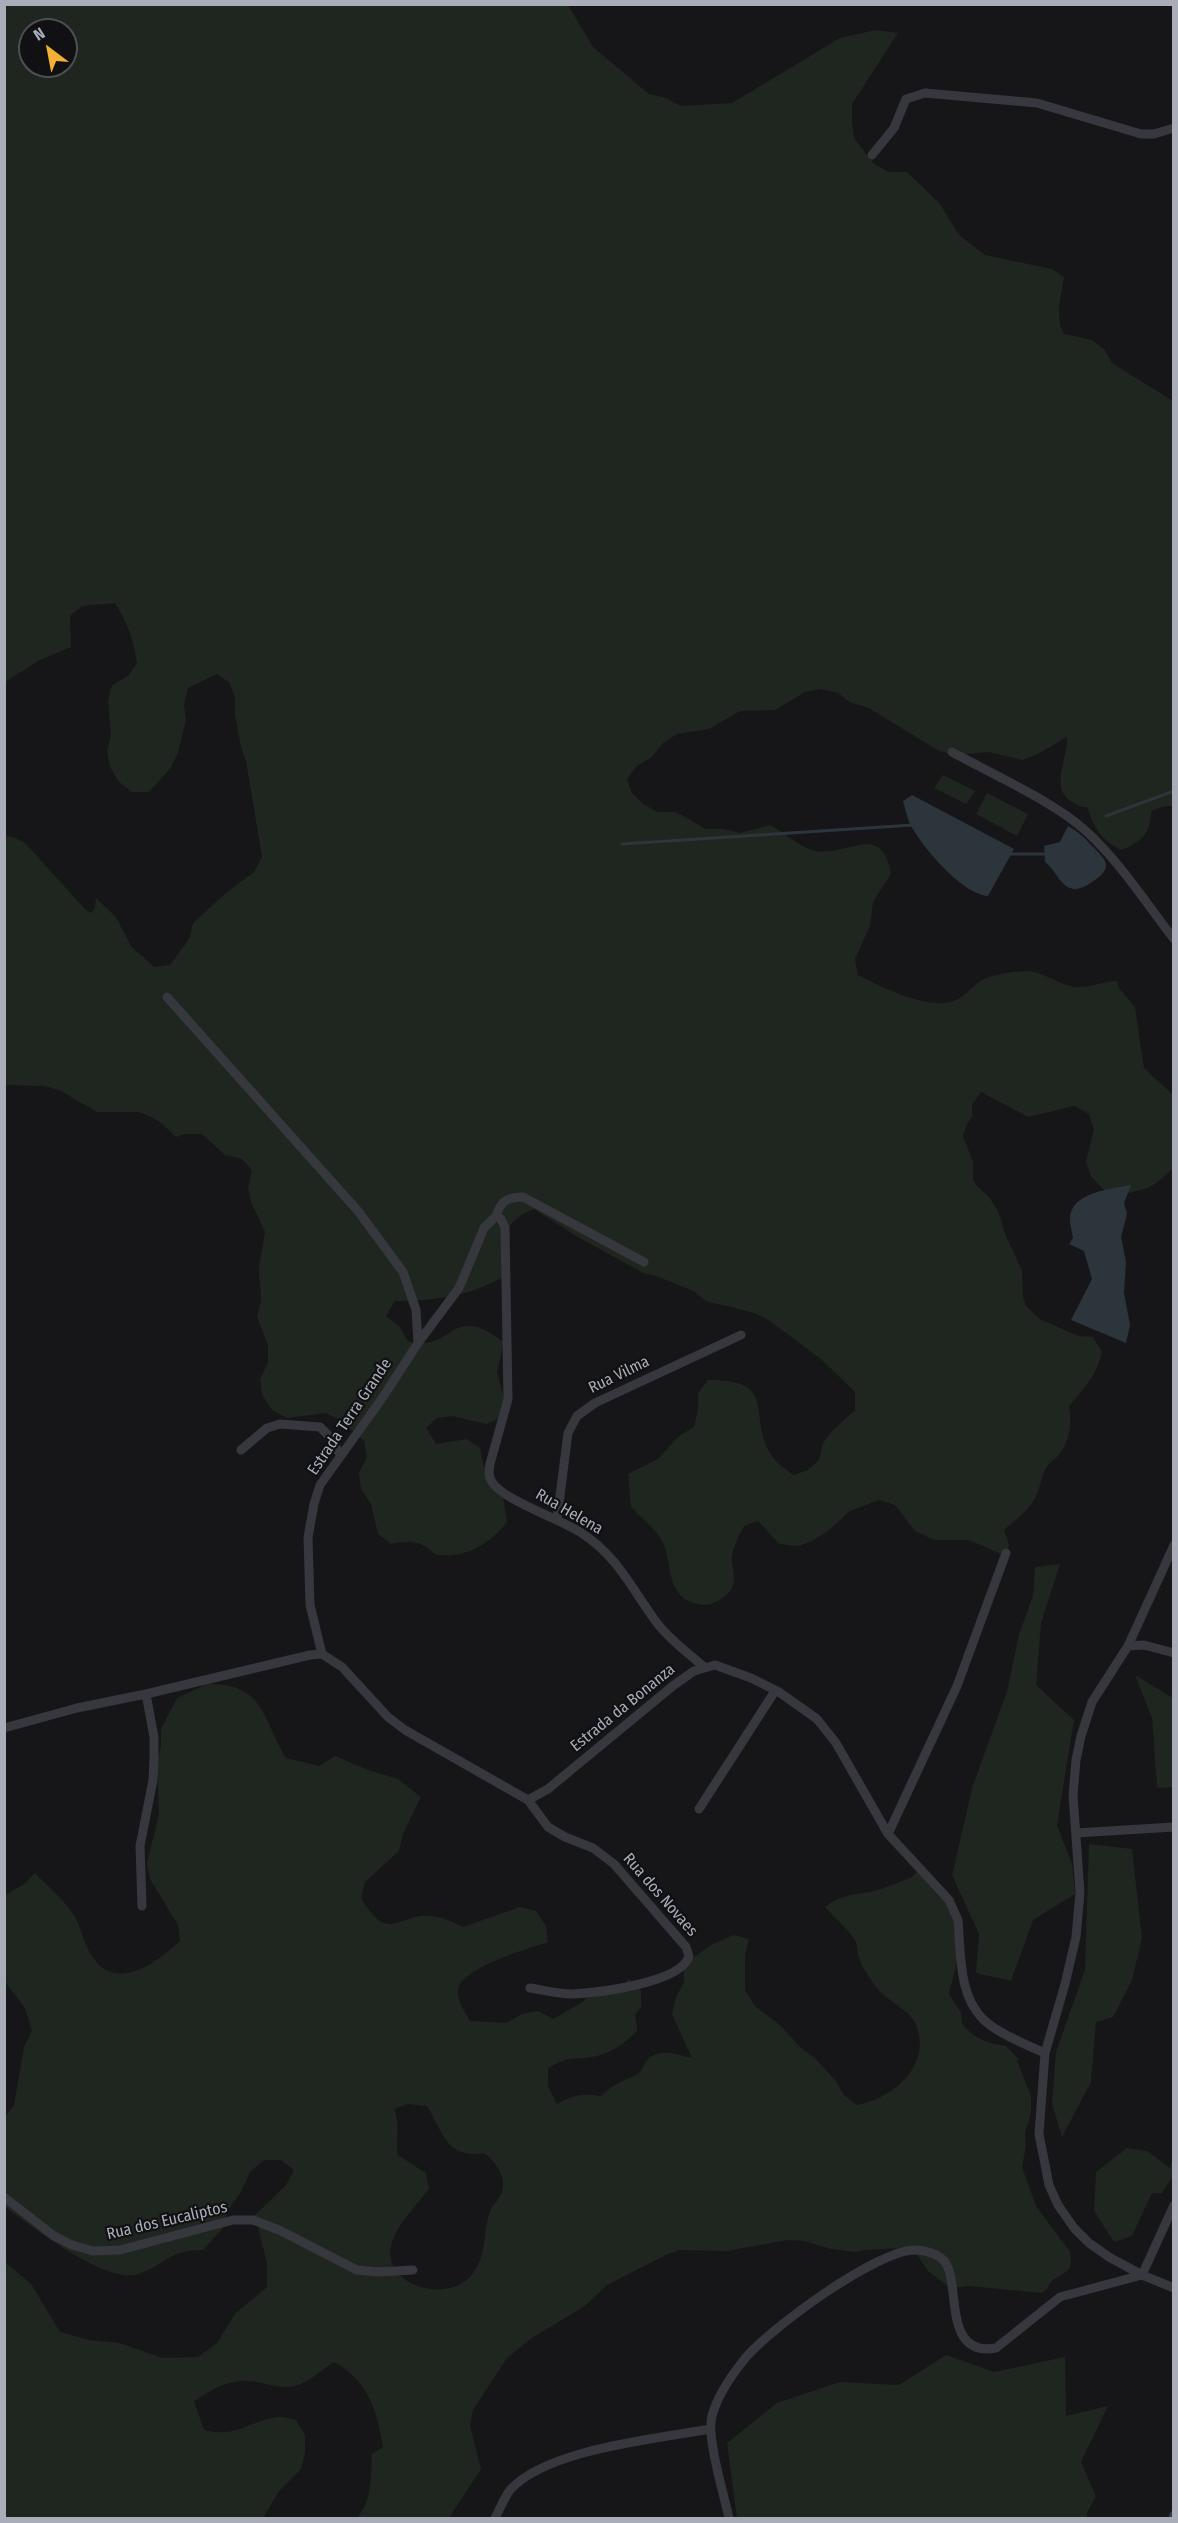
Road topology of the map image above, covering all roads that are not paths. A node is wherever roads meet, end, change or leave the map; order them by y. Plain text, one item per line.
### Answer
1 (1173, 128) edge
2 (872, 155) dead end
3 (952, 752) dead end
4 (1173, 939) edge
5 (167, 997) dead end
6 (496, 1216) junction
7 (644, 1262) dead end
8 (741, 1335) dead end
9 (418, 1343) junction
10 (241, 1450) dead end
11 (341, 1455) junction
12 (556, 1519) junction
13 (1173, 1545) edge
14 (1006, 1554) dead end
15 (1128, 1646) junction
16 (1173, 1653) edge
17 (322, 1654) junction
18 (704, 1667) junction
19 (775, 1691) junction
20 (147, 1695) junction
21 (4, 1728) edge
22 (528, 1800) junction
23 (699, 1809) dead end
24 (1173, 1827) edge
25 (1076, 1833) junction
26 (888, 1834) junction
27 (141, 1906) dead end
28 (530, 1988) dead end
29 (1045, 2053) junction
30 (4, 2197) edge
31 (1173, 2205) edge
32 (413, 2270) dead end
33 (1142, 2275) junction
34 (1173, 2288) edge
35 (710, 2429) junction
36 (495, 2518) edge
37 (729, 2518) edge

1 - 2 street
3 - 4 street
5 - 9 street
6 - 7 street, Estrada Terra Grande
6 - 9 street, Estrada Terra Grande
6 - 12 street, Rua Helena
8 - 12 street, Rua Vilma
9 - 11 street, Estrada Terra Grande
10 - 11 street
11 - 17 street, Estrada Terra Grande
12 - 18 street, Rua Helena
13 - 15 street
14 - 26 street
15 - 16 street
15 - 25 street
17 - 20 street
17 - 22 street
18 - 19 street
18 - 22 street, Estrada da Bonanza
19 - 23 street
19 - 26 street
20 - 21 street
20 - 27 street
22 - 28 street, Rua dos Novaes
24 - 25 street
25 - 29 street
26 - 29 street
29 - 33 street
30 - 32 street, Rua dos Eucaliptos
31 - 33 street
33 - 34 street
33 - 35 street
35 - 36 street
35 - 37 street

